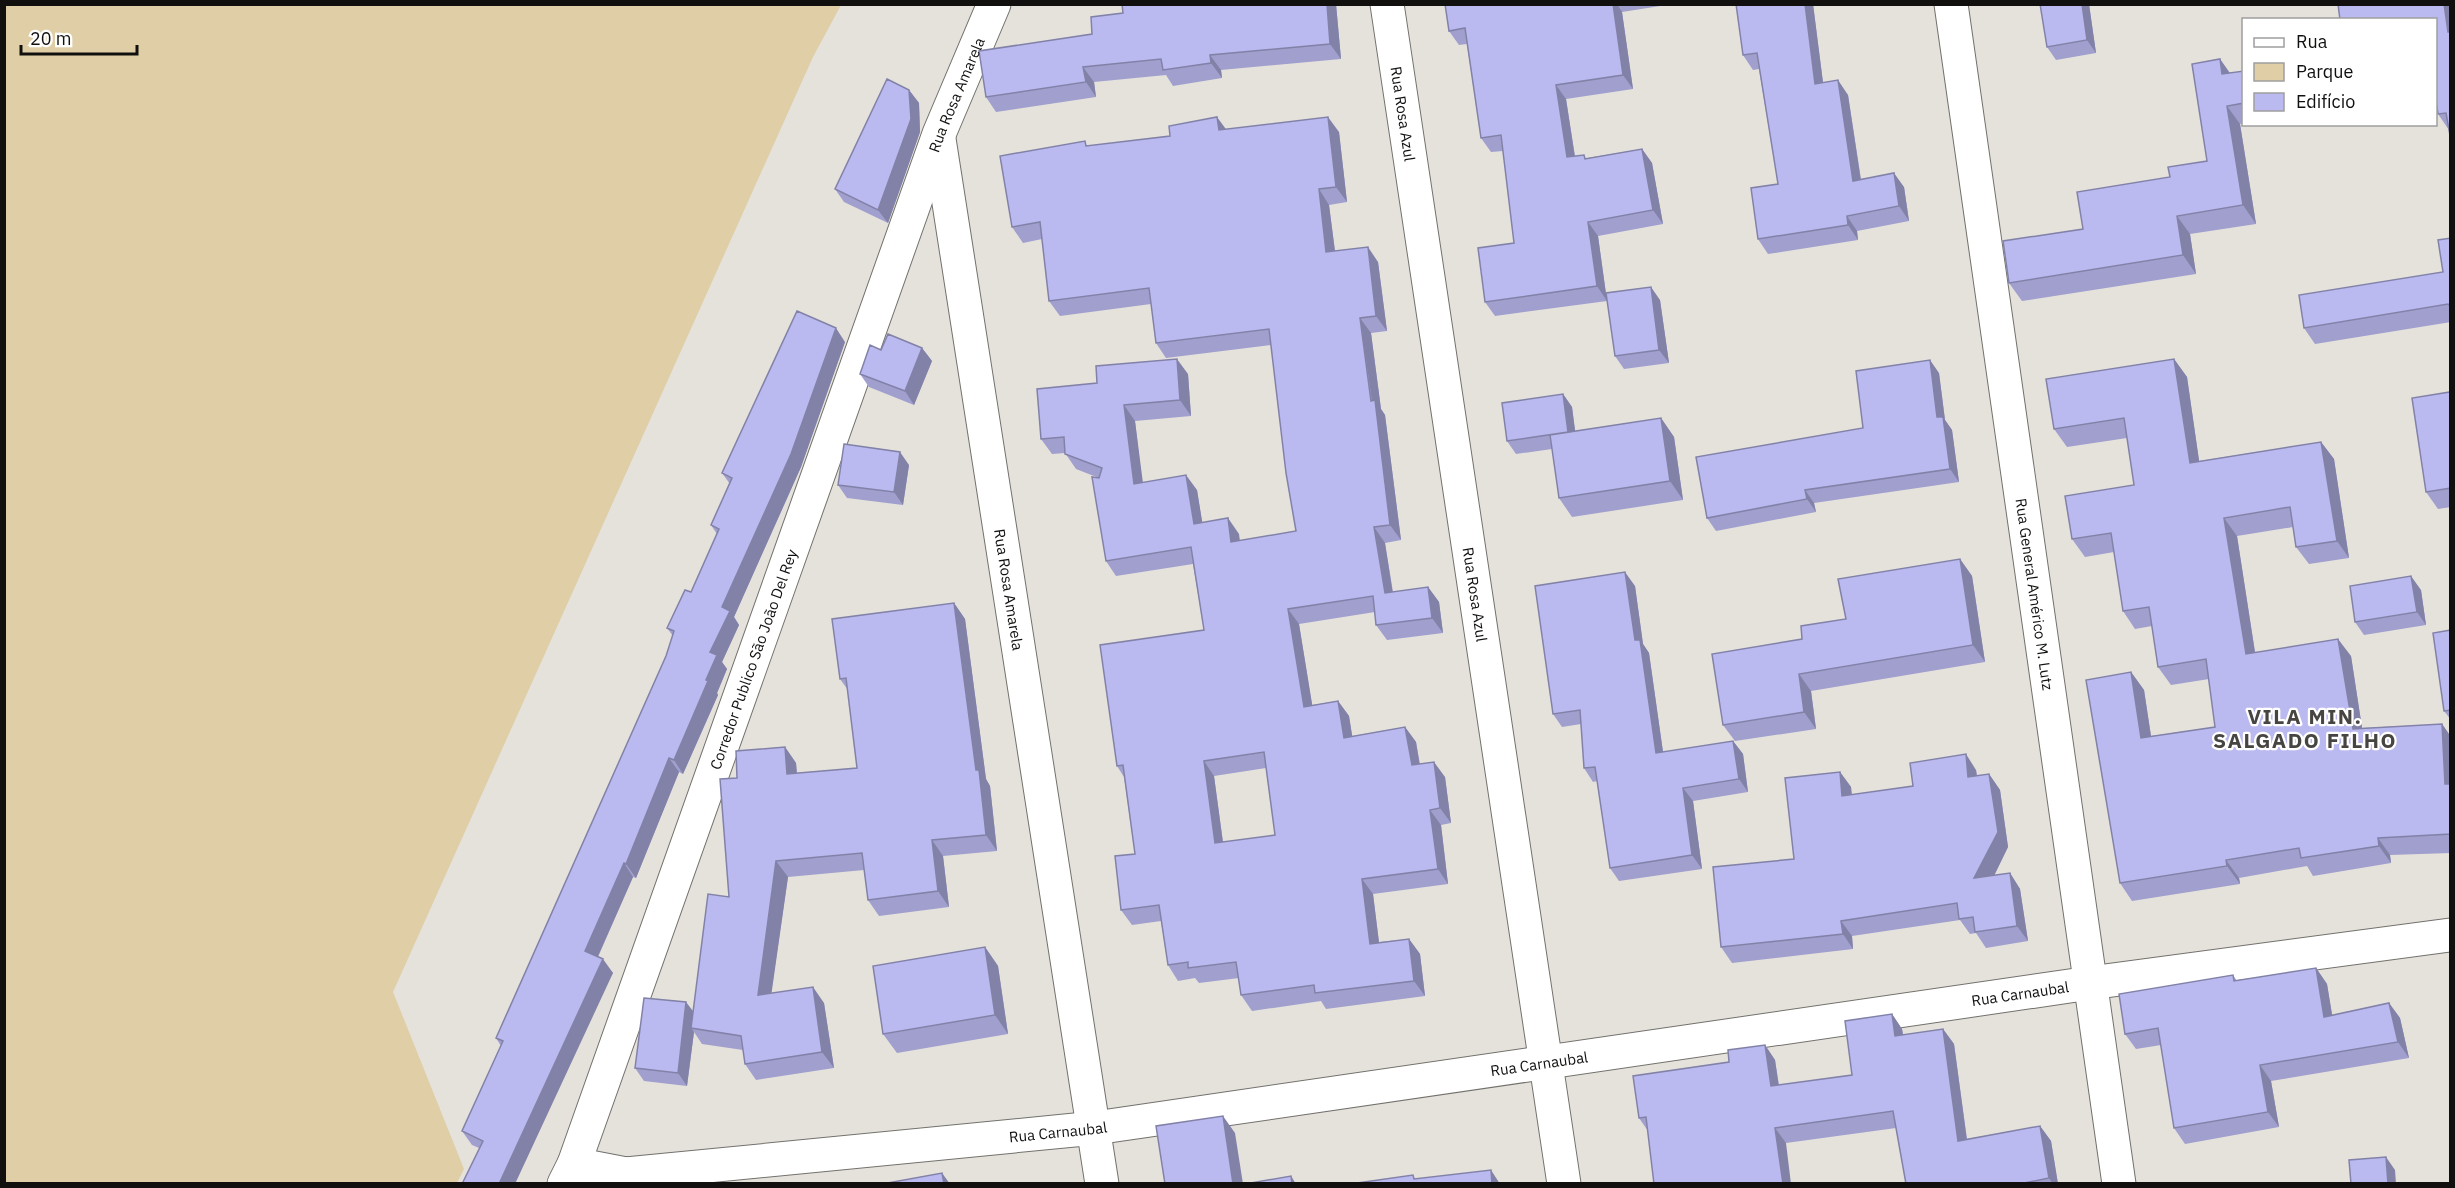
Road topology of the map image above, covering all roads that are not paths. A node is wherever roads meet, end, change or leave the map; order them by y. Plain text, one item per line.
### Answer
1 (994, 4) edge
2 (1387, 4) edge
3 (1951, 4) edge
4 (939, 134) junction
5 (2451, 935) edge
6 (2090, 983) junction
7 (1548, 1064) junction
8 (1095, 1128) junction
9 (569, 1174) edge
10 (626, 1179) edge
11 (1102, 1184) edge
12 (1564, 1184) edge
13 (2119, 1184) edge

1 - 4 street, Rua Rosa Amarela
2 - 7 street, Rua Rosa Azul
3 - 6 street, Rua General Américo M. Lutz
4 - 8 street, Rua Rosa Amarela
4 - 9 street, Corredor Publico São João Del Rey
5 - 6 street, Rua Carnaubal
6 - 7 street, Rua Carnaubal
6 - 13 street, Rua General Américo M. Lutz
7 - 8 street, Rua Carnaubal
7 - 12 street, Rua Rosa Azul
8 - 10 street, Rua Carnaubal
8 - 11 street, Rua Rosa Amarela
9 - 10 street, Rua Carnaubal

